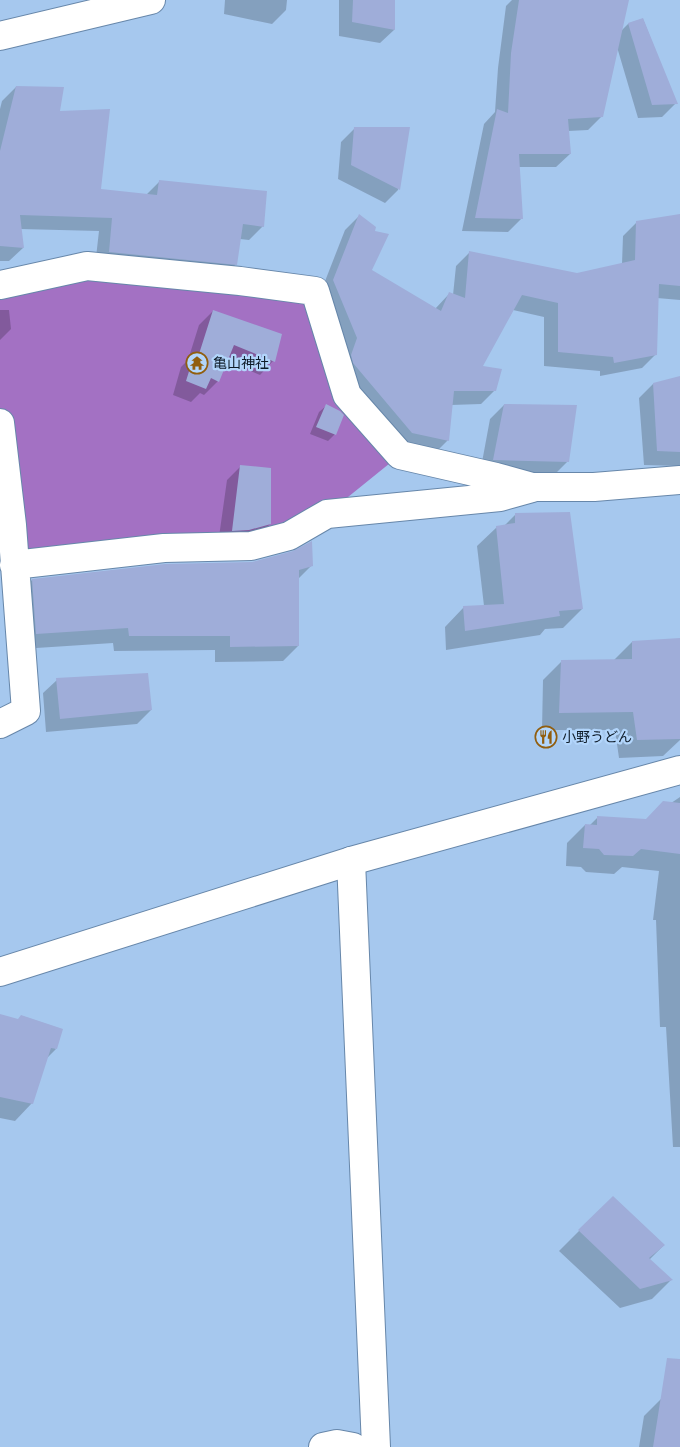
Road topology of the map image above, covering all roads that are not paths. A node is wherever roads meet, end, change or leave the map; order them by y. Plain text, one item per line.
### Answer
1 (152, 0) edge
2 (0, 36) edge
3 (0, 285) edge
4 (0, 424) edge
5 (680, 480) edge
6 (532, 488) junction
7 (14, 565) junction
8 (0, 724) edge
9 (680, 770) edge
10 (351, 860) junction
11 (0, 972) edge
12 (323, 1447) edge
13 (353, 1447) edge
14 (376, 1447) edge

1 - 2 street
3 - 6 street
4 - 7 street
5 - 6 street
6 - 7 street
7 - 8 street
9 - 10 street
10 - 11 street
10 - 14 street
12 - 13 street

